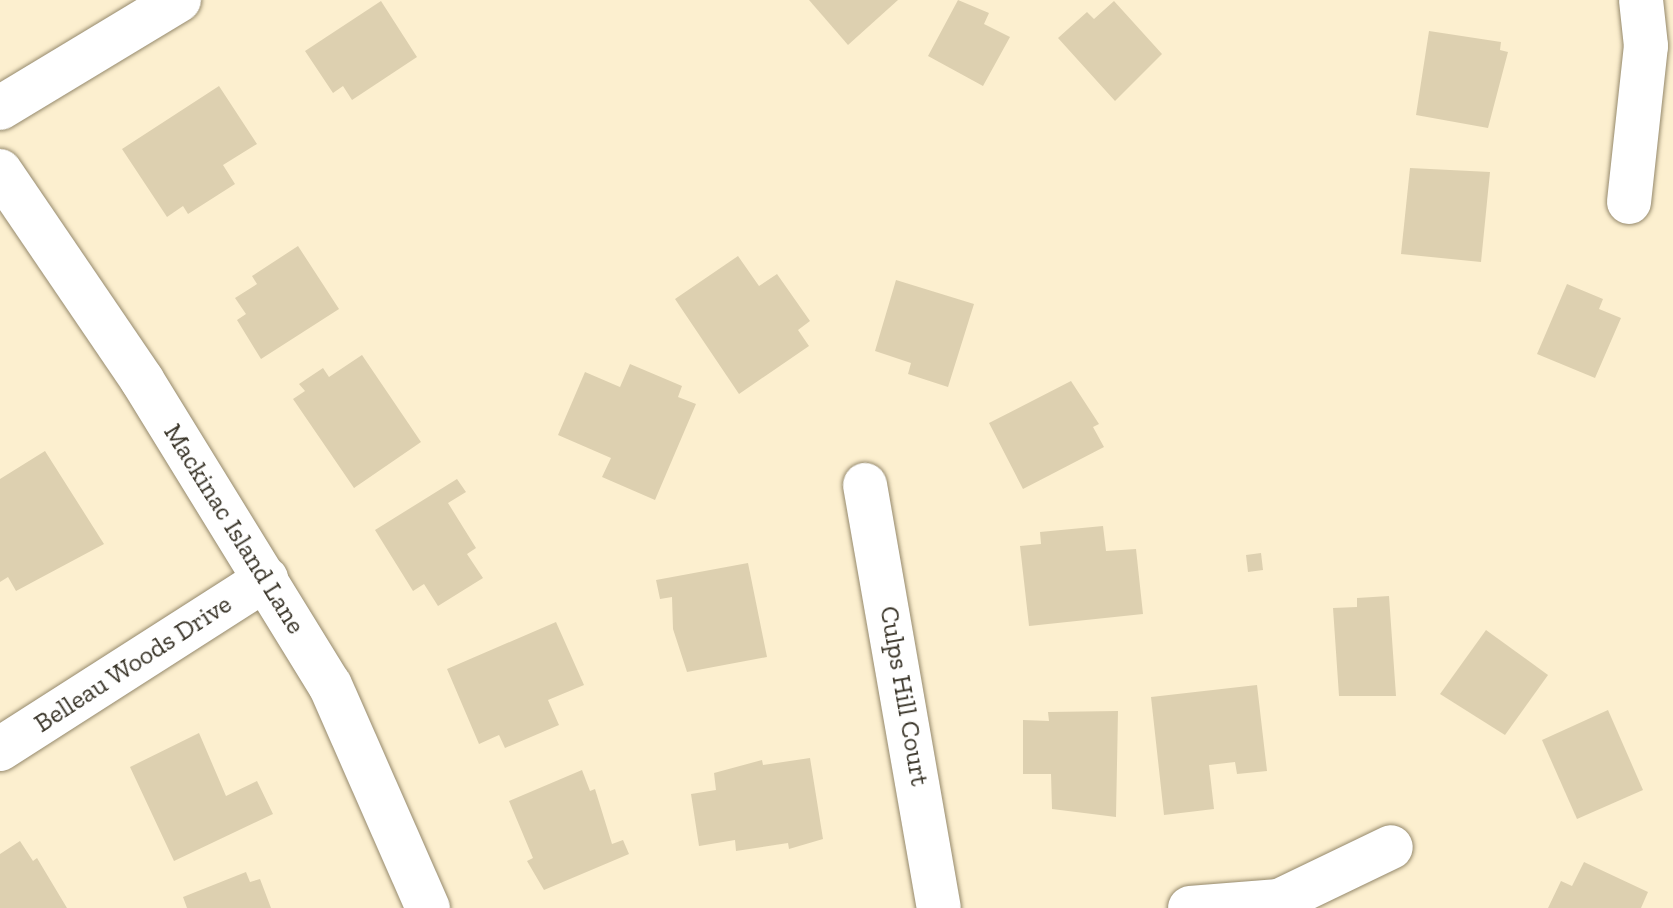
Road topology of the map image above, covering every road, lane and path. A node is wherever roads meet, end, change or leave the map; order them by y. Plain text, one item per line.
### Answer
1 (179, 0) edge
2 (1641, 0) edge
3 (0, 108) edge
4 (0, 171) edge
5 (1629, 202) dead end
6 (865, 485) dead end
7 (266, 579) junction
8 (0, 749) edge
9 (1391, 847) dead end
10 (428, 908) edge
11 (939, 908) edge
12 (1190, 908) edge

1 - 3 street
2 - 5 street
4 - 7 street, Mackinac Island Lane
6 - 11 street, Culps Hill Court
7 - 8 street, Belleau Woods Drive
7 - 10 street, Mackinac Island Lane
9 - 12 street

